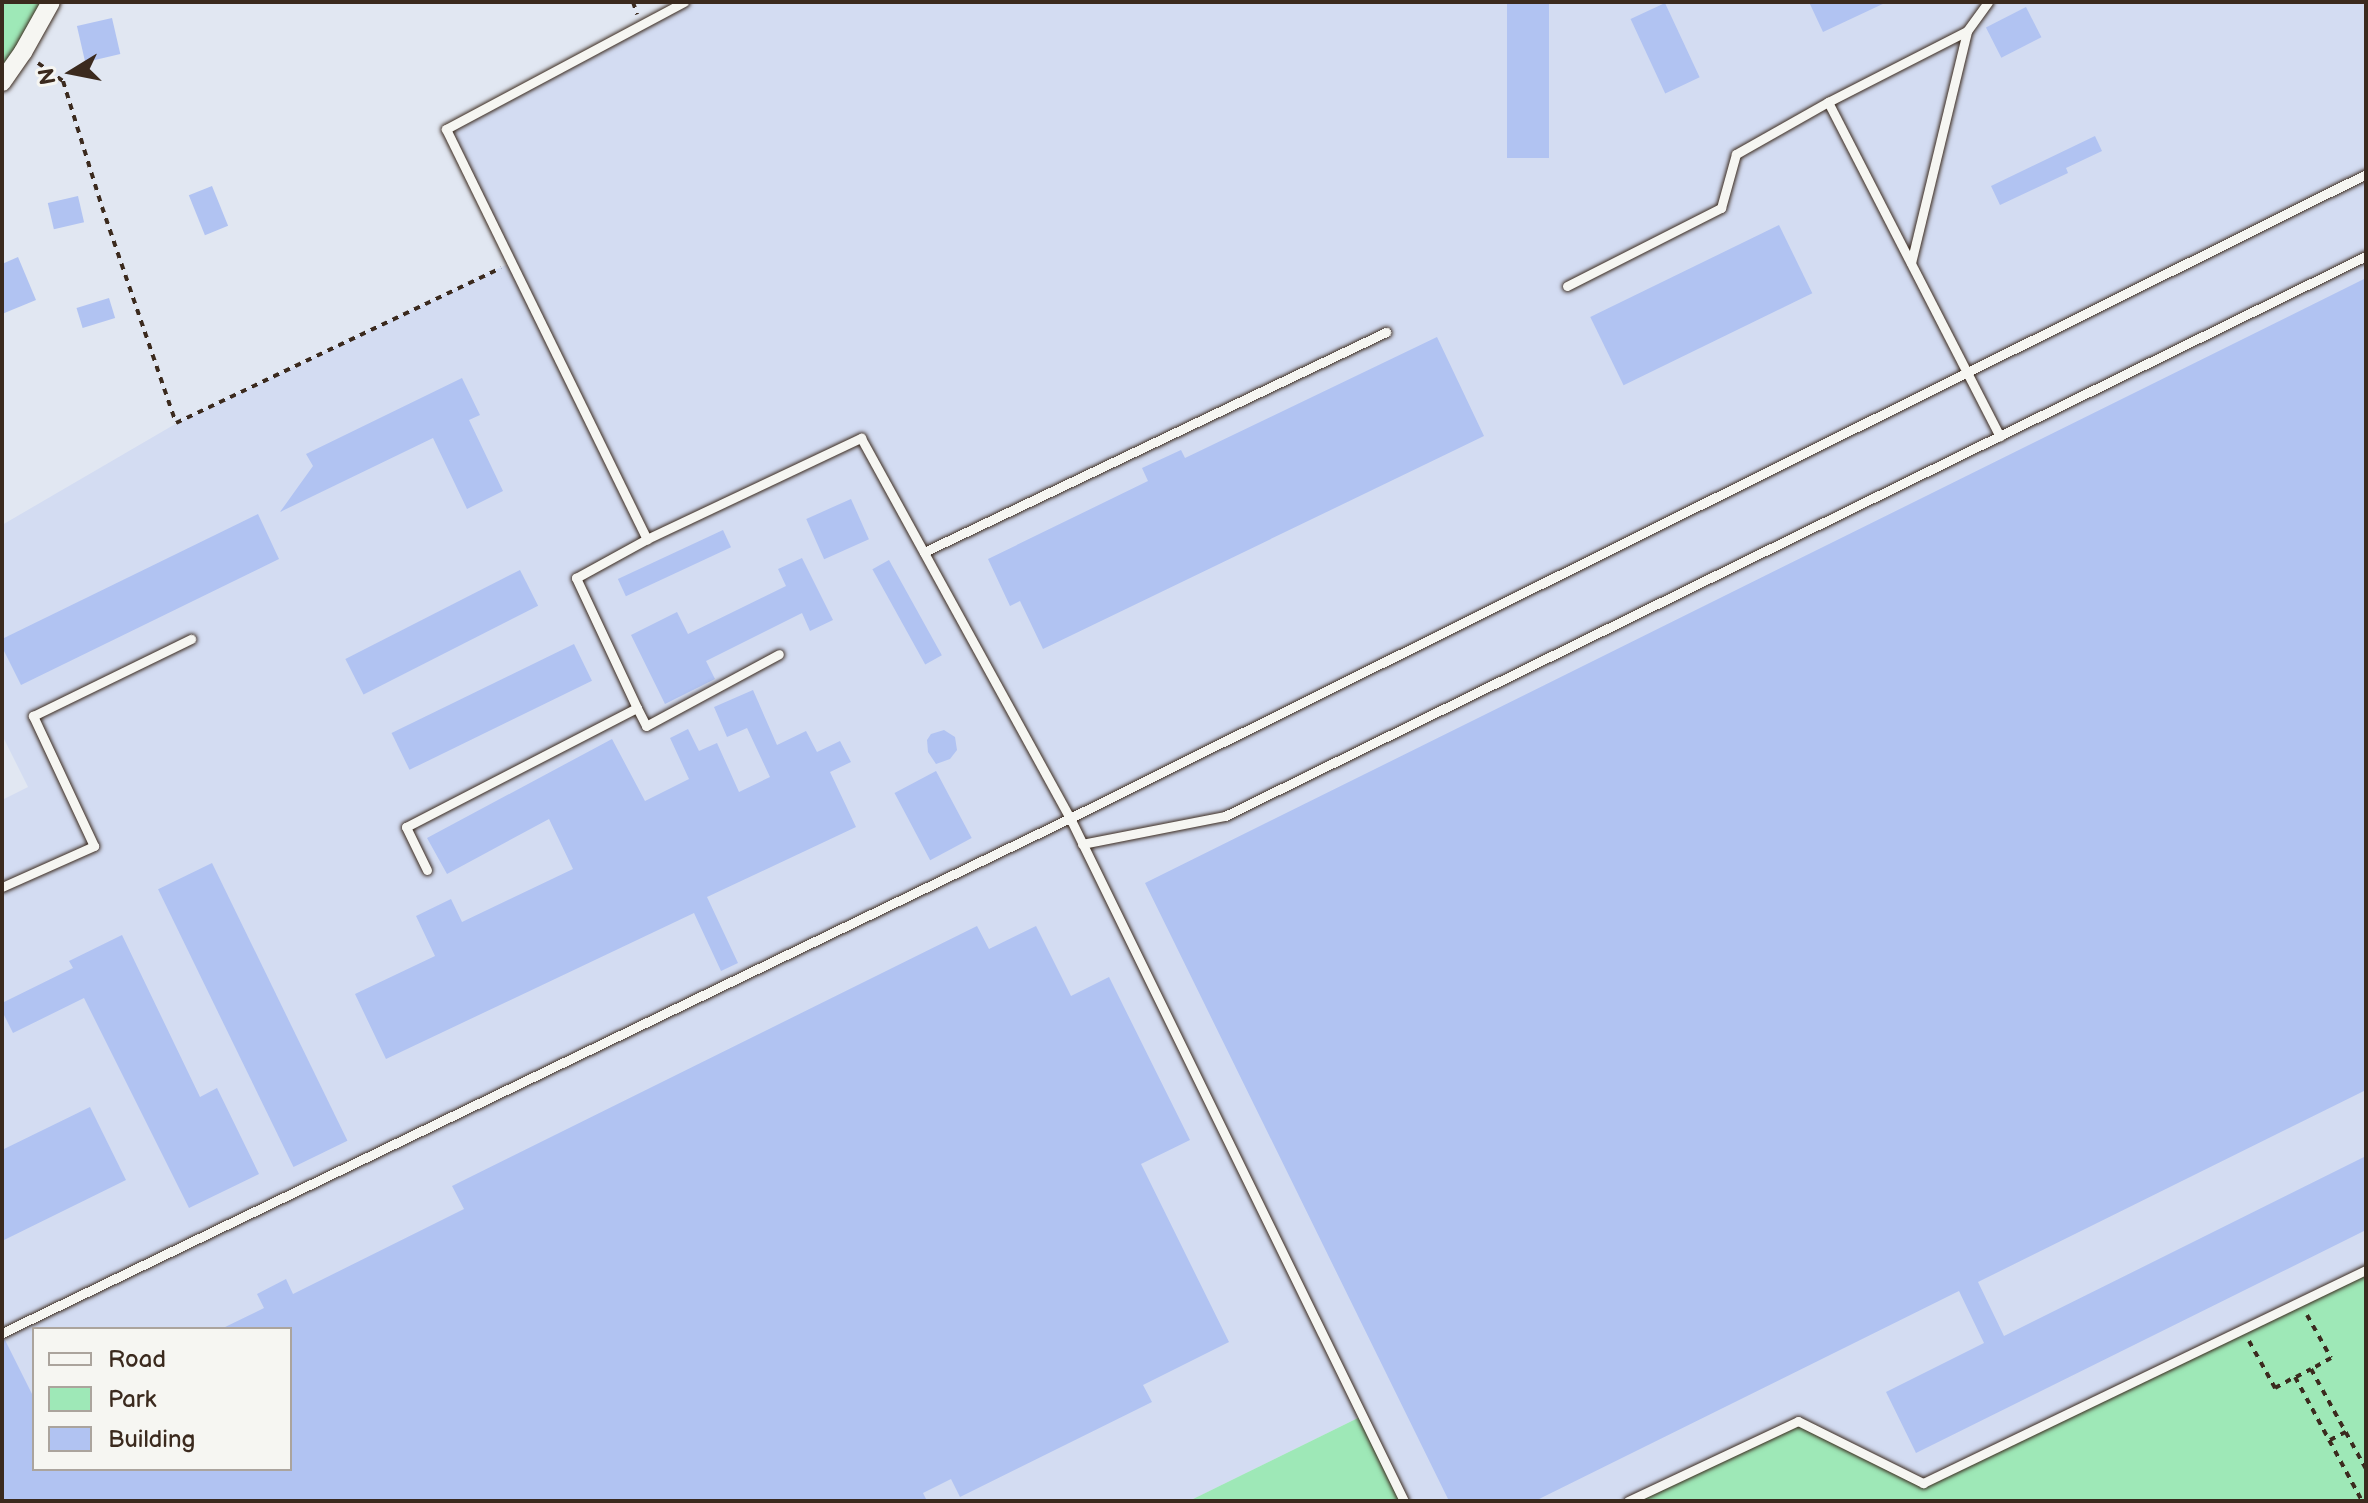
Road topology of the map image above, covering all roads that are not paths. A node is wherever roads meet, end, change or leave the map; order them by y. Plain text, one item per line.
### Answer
1 (51, 2) edge
2 (684, 2) edge
3 (1988, 2) edge
4 (1967, 31) junction
5 (2, 82) edge
6 (1828, 102) junction
7 (2366, 174) edge
8 (2366, 256) edge
9 (1911, 263) junction
10 (1567, 286) dead end
11 (1386, 332) dead end
12 (1967, 372) junction
13 (2000, 436) junction
14 (647, 539) junction
15 (924, 552) junction
16 (191, 639) dead end
17 (779, 654) dead end
18 (637, 708) junction
19 (1070, 818) junction
20 (1082, 844) junction
21 (427, 870) dead end
22 (2, 887) edge
23 (2366, 1270) edge
24 (2, 1333) edge
25 (1404, 1501) edge
26 (1628, 1501) edge

1 - 5 street
2 - 14 lane
3 - 4 lane
4 - 6 lane
4 - 9 lane
6 - 9 lane
6 - 10 lane
7 - 12 lane
8 - 13 lane
9 - 12 lane
11 - 15 lane
12 - 13 lane
12 - 19 lane
13 - 20 lane
14 - 15 lane
14 - 18 lane
15 - 19 lane
16 - 22 lane
17 - 18 lane
18 - 21 lane
19 - 20 lane
19 - 24 lane
20 - 25 lane
23 - 26 lane

